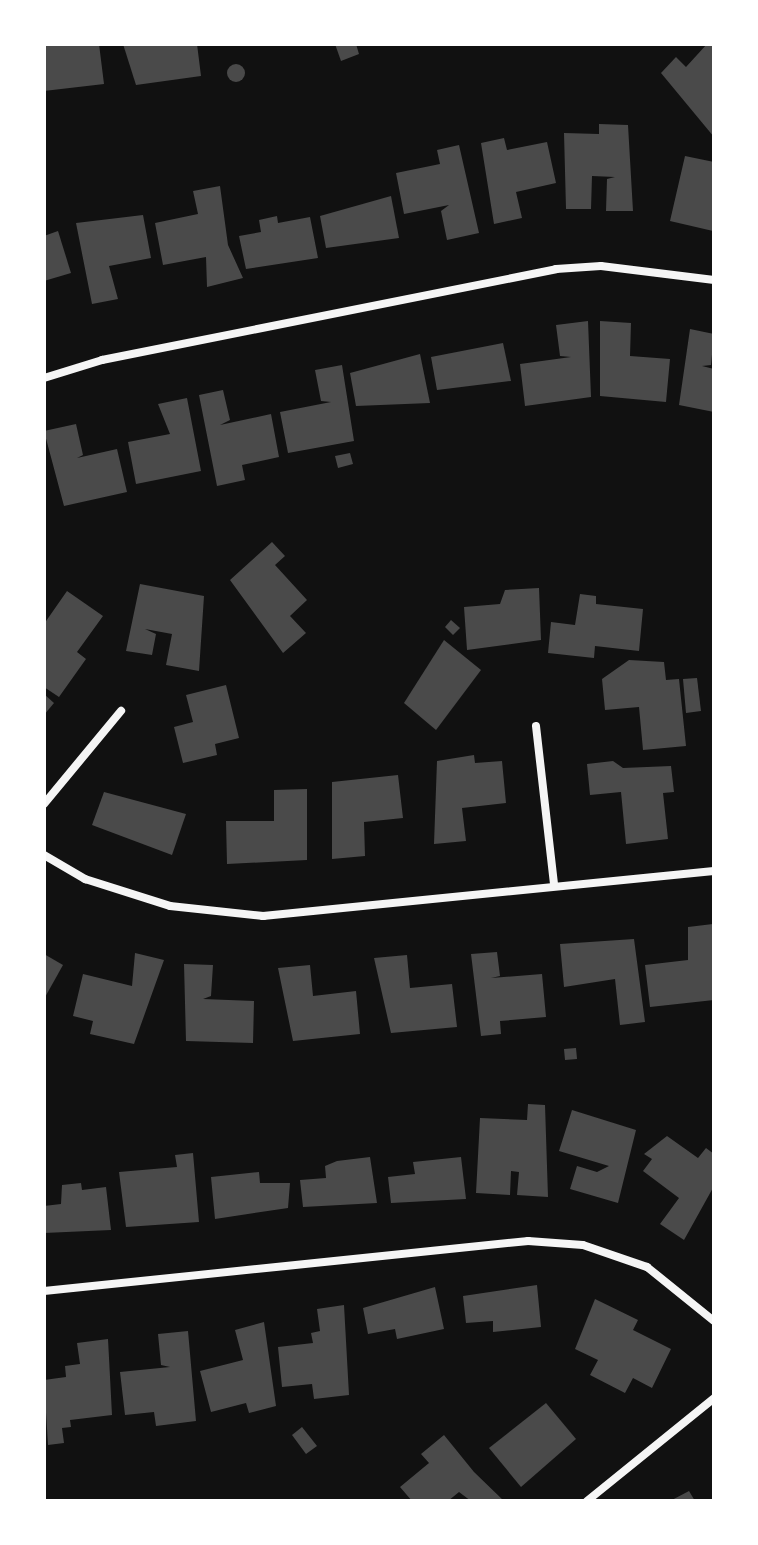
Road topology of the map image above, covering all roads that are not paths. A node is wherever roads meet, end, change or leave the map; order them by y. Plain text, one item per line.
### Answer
1 (714, 280) edge
2 (44, 378) edge
3 (121, 711) dead end
4 (536, 726) dead end
5 (44, 804) edge
6 (44, 855) edge
7 (714, 871) edge
8 (554, 885) junction
9 (44, 1291) edge
10 (714, 1321) edge
11 (714, 1398) edge
12 (587, 1501) edge

1 - 2 street
3 - 5 street
4 - 8 street
6 - 8 street
7 - 8 street
9 - 10 street
11 - 12 street

